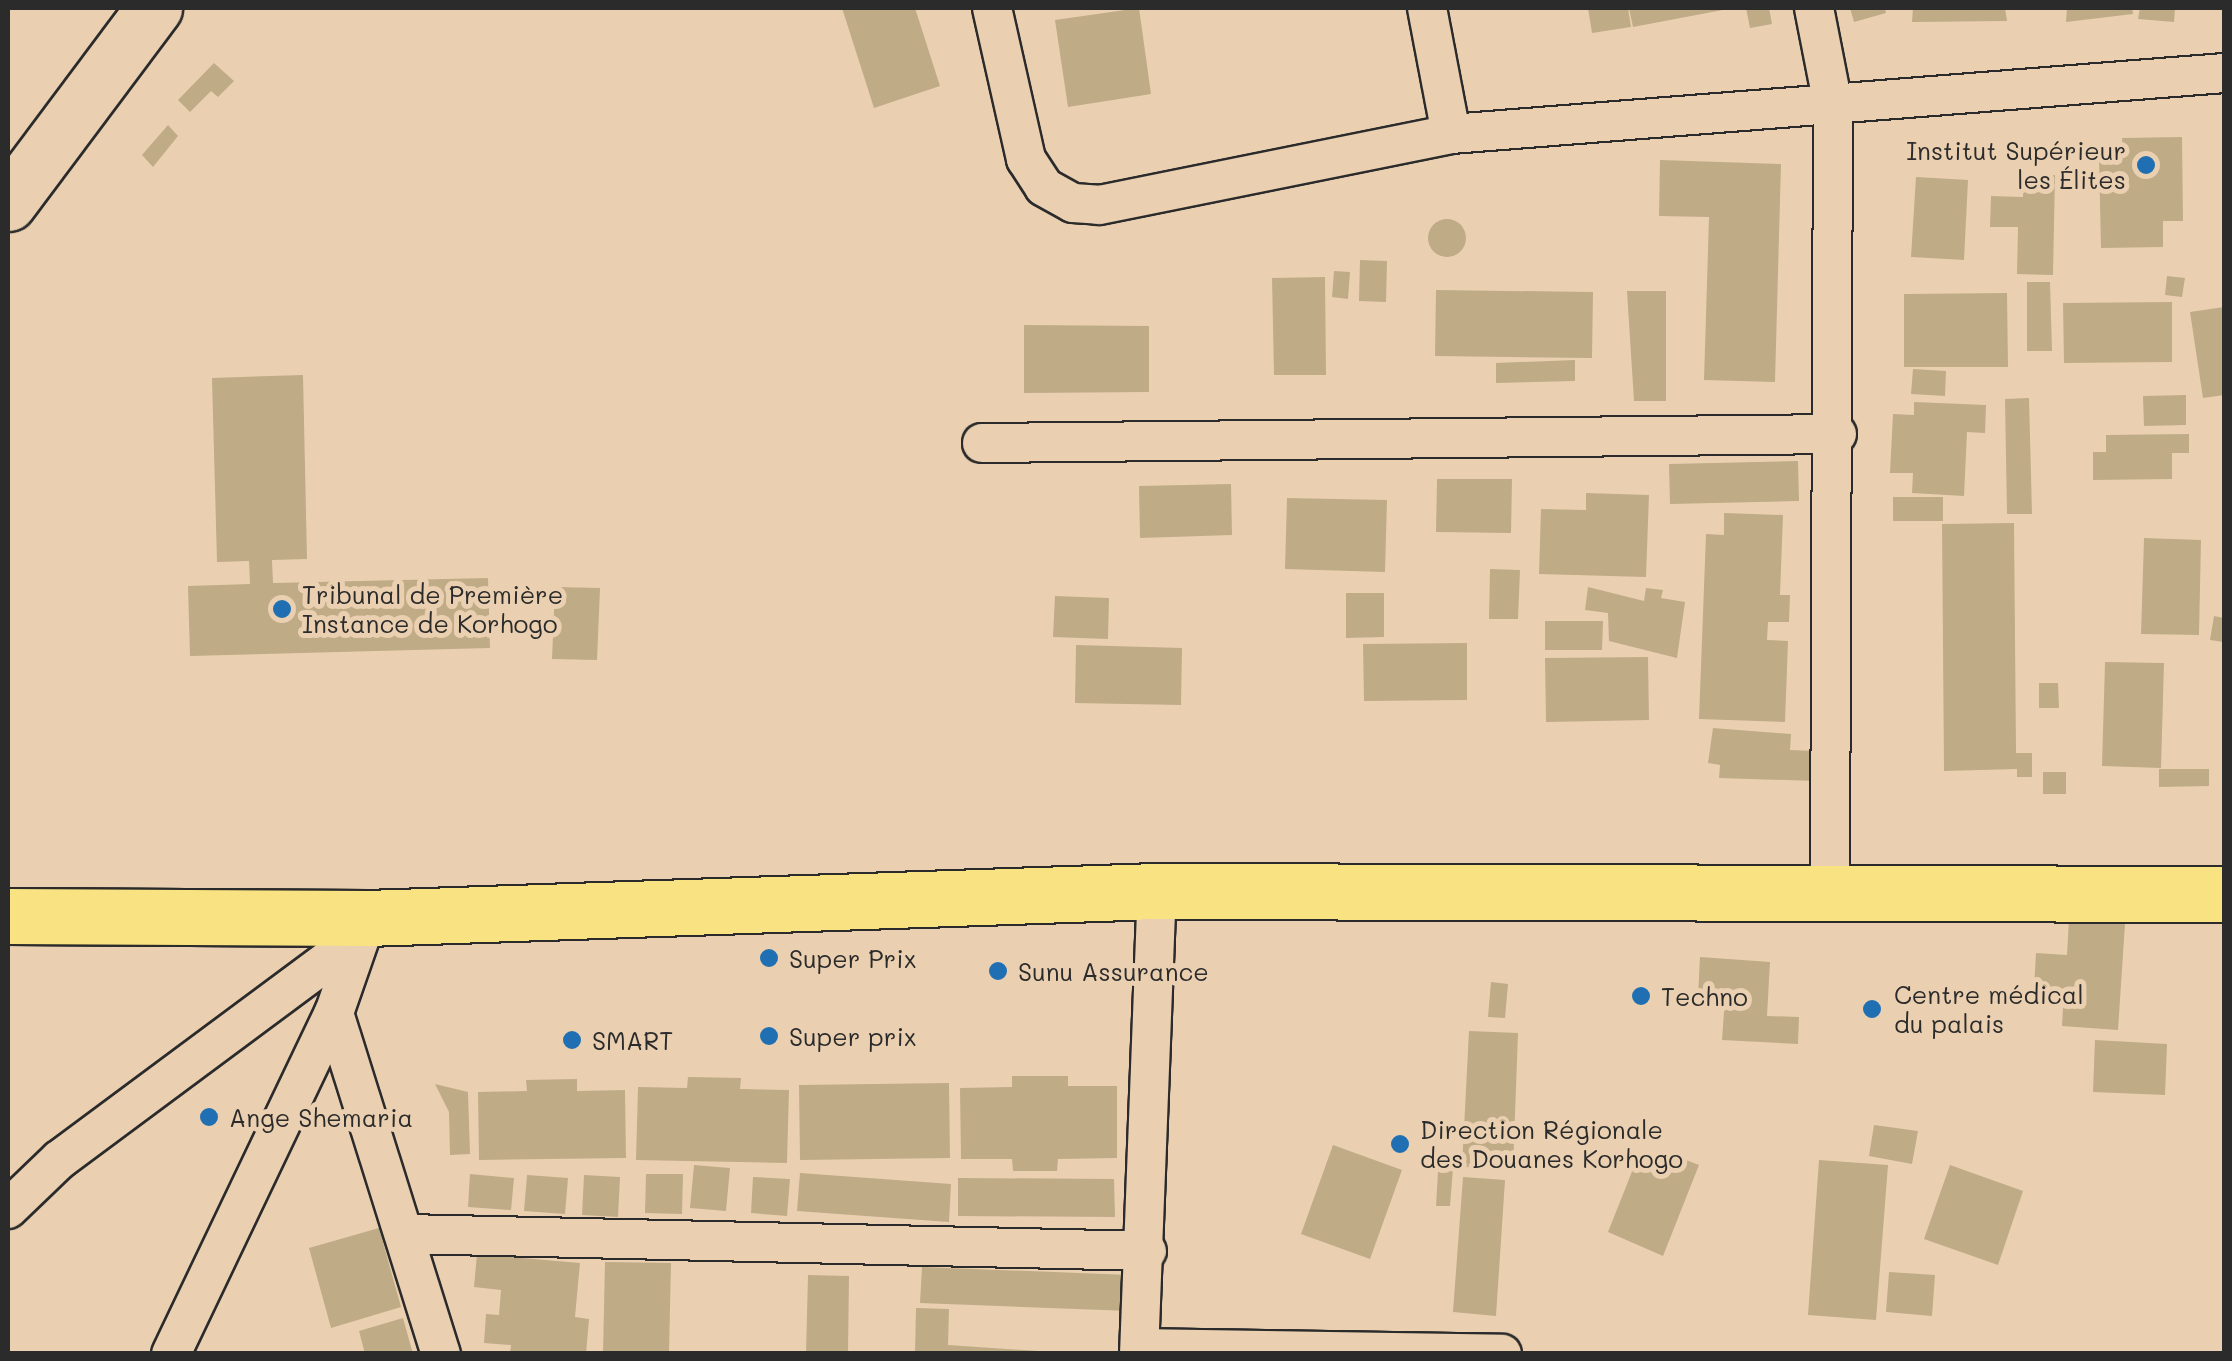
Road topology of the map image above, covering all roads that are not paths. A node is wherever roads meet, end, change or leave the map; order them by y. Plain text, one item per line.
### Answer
1 (154, 8) edge
2 (992, 8) edge
3 (1427, 8) edge
4 (1814, 8) edge
5 (2224, 74) edge
6 (1833, 105) junction
7 (1451, 134) junction
8 (8, 203) edge
9 (1837, 434) junction
10 (982, 443) dead end
11 (1158, 890) junction
12 (2224, 894) edge
13 (1830, 896) junction
14 (8, 916) edge
15 (363, 928) junction
16 (334, 1013) junction
17 (8, 1209) edge
18 (406, 1234) junction
19 (1148, 1251) junction
20 (1140, 1351) edge
21 (170, 1354) edge
22 (441, 1354) edge
23 (1502, 1354) edge

1 - 8 main road
2 - 7 street
3 - 7 street
4 - 6 street
5 - 6 street
6 - 7 street
6 - 9 street
9 - 10 street
9 - 13 street
11 - 13 main road
11 - 15 main road
11 - 19 street
12 - 13 main road
14 - 15 main road
15 - 16 street
15 - 17 street
16 - 18 street
16 - 21 street
18 - 19 street
18 - 22 street
19 - 20 street
20 - 23 street

